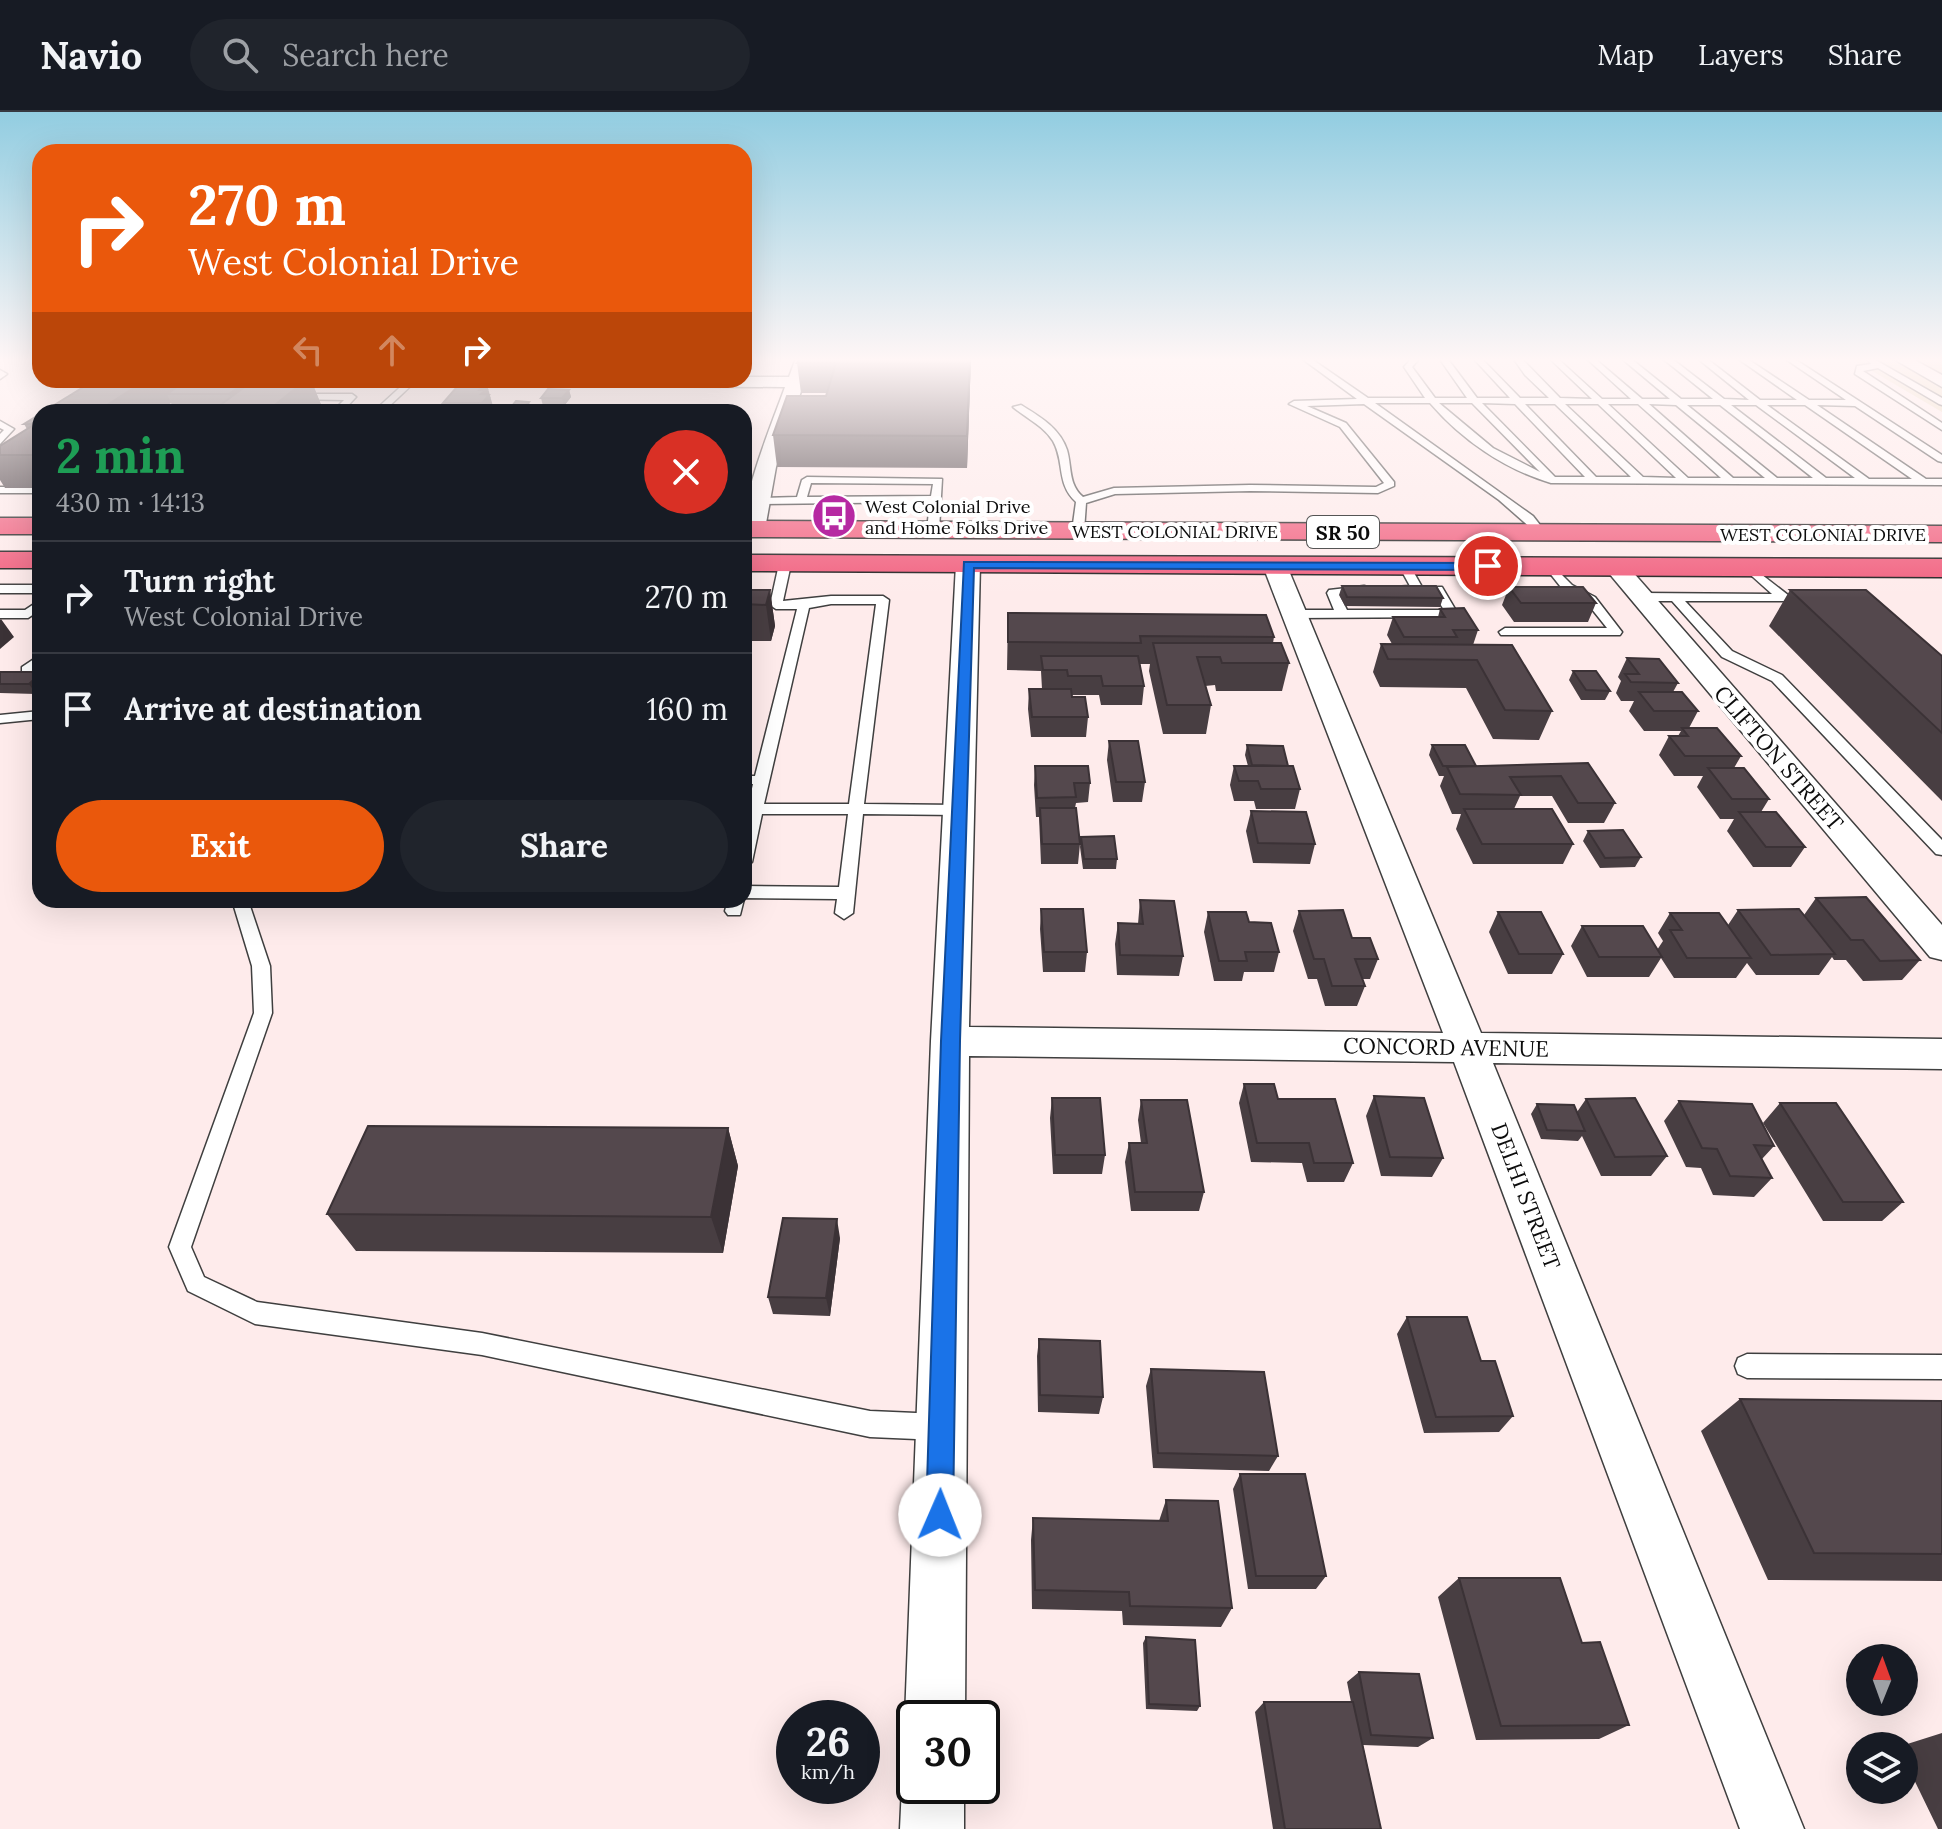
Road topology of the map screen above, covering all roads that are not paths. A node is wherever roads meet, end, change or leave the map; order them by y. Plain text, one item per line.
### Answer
1 (776, 438) edge
2 (1055, 438) edge
3 (1353, 438) edge
4 (1419, 438) edge
5 (1474, 438) edge
6 (1511, 438) edge
7 (1553, 438) edge
8 (1597, 438) edge
9 (1639, 438) edge
10 (1681, 438) edge
11 (1723, 438) edge
12 (1767, 438) edge
13 (1807, 438) edge
14 (1859, 438) edge
15 (1910, 438) edge
16 (1942, 459) edge
17 (939, 468) edge
18 (1553, 480) junction
19 (938, 481) junction
20 (1595, 482) junction
21 (1642, 482) junction
22 (1687, 482) junction
23 (1732, 482) junction
24 (1776, 482) junction
25 (1824, 482) junction
26 (1867, 482) junction
27 (1924, 482) junction
28 (1942, 482) edge
29 (0, 490) edge
30 (32, 490) edge
31 (802, 498) junction
32 (936, 499) junction
33 (760, 501) junction
34 (1081, 501) junction
35 (752, 521) edge
36 (0, 526) edge
37 (32, 526) edge
38 (752, 529) edge
39 (933, 530) junction
40 (1078, 531) junction
41 (1149, 531) junction
42 (1541, 534) junction
43 (1759, 534) junction
44 (1942, 534) edge
45 (0, 560) edge
46 (32, 560) edge
47 (752, 563) edge
48 (785, 564) junction
49 (968, 564) junction
50 (1275, 566) junction
51 (1551, 567) junction
52 (1616, 567) junction
53 (1653, 567) junction
54 (1748, 567) junction
55 (1942, 568) edge
56 (1416, 574) junction
57 (0, 589) edge
58 (32, 589) edge
59 (1374, 590) edge
60 (1389, 590) edge
61 (1677, 596) junction
62 (1641, 597) junction
63 (804, 605) junction
64 (32, 611) edge
65 (0, 614) edge
66 (1294, 614) junction
67 (1342, 614) junction
68 (1505, 632) dead end
69 (1694, 659) junction
70 (1736, 659) junction
71 (32, 666) edge
72 (27, 670) edge
73 (32, 716) edge
74 (0, 719) edge
75 (752, 780) edge
76 (755, 809) junction
77 (856, 809) junction
78 (959, 810) junction
79 (752, 819) edge
80 (1942, 850) edge
81 (752, 892) edge
82 (846, 893) junction
83 (243, 908) edge
84 (844, 913) dead end
85 (1942, 948) edge
86 (950, 1041) junction
87 (1468, 1048) junction
88 (1942, 1054) edge
89 (1747, 1366) dead end
90 (1942, 1367) edge
91 (942, 1427) junction
92 (935, 1700) edge
93 (933, 1804) edge
94 (932, 1829) edge
95 (1772, 1829) edge

1 - 33 street
2 - 34 lane
3 - 34 lane
4 - 42 lane
5 - 18 lane
6 - 18 lane
7 - 20 lane
8 - 21 lane
9 - 22 lane
10 - 23 lane
11 - 24 lane
12 - 25 lane
13 - 26 lane
14 - 27 lane
15 - 16 lane
17 - 19 lane
18 - 20 lane
19 - 31 lane
19 - 32 lane
20 - 21 lane
21 - 22 lane
22 - 23 lane
23 - 24 lane
24 - 25 lane
25 - 26 lane
26 - 27 lane
27 - 28 lane
29 - 30 lane
31 - 32 lane
31 - 33 lane
32 - 39 lane
33 - 35 street
34 - 40 lane
36 - 37 highway
38 - 39 highway, WEST COLONIAL DRIVE / SR 50
39 - 40 highway, WEST COLONIAL DRIVE / SR 50
40 - 41 highway, WEST COLONIAL DRIVE / SR 50
41 - 42 highway, WEST COLONIAL DRIVE / SR 50
41 - 49 highway
42 - 43 highway, WEST COLONIAL DRIVE / SR 50
42 - 56 highway
43 - 44 highway, WEST COLONIAL DRIVE / SR 50
43 - 52 highway
45 - 46 highway
47 - 48 highway, WEST COLONIAL DRIVE / SR 50
48 - 49 highway, WEST COLONIAL DRIVE / SR 50
48 - 63 lane
49 - 50 highway, WEST COLONIAL DRIVE / SR 50
49 - 78 street
50 - 56 highway, WEST COLONIAL DRIVE / SR 50
50 - 66 street, DELHI STREET
51 - 52 highway, WEST COLONIAL DRIVE / SR 50
51 - 56 highway, WEST COLONIAL DRIVE / SR 50
51 - 68 lane
52 - 53 highway, WEST COLONIAL DRIVE / SR 50
52 - 62 street, CLIFTON STREET
53 - 54 highway, WEST COLONIAL DRIVE / SR 50
53 - 61 lane
54 - 55 highway, WEST COLONIAL DRIVE / SR 50
54 - 61 lane
56 - 60 lane
56 - 67 lane
57 - 58 lane
59 - 67 lane
61 - 62 lane
61 - 70 lane
62 - 69 street, CLIFTON STREET
63 - 75 lane
63 - 77 lane
64 - 65 lane
66 - 67 lane
66 - 87 street, DELHI STREET
69 - 70 lane
69 - 85 street, CLIFTON STREET
70 - 80 lane
71 - 72 lane
73 - 74 lane
75 - 76 lane
76 - 77 lane
76 - 79 lane
77 - 78 lane
77 - 82 lane
78 - 86 street
81 - 82 lane
82 - 84 lane
83 - 91 lane
86 - 87 street, CONCORD AVENUE
86 - 91 street
87 - 88 street, CONCORD AVENUE
87 - 95 street, DELHI STREET
89 - 90 lane
91 - 92 street
93 - 94 street

